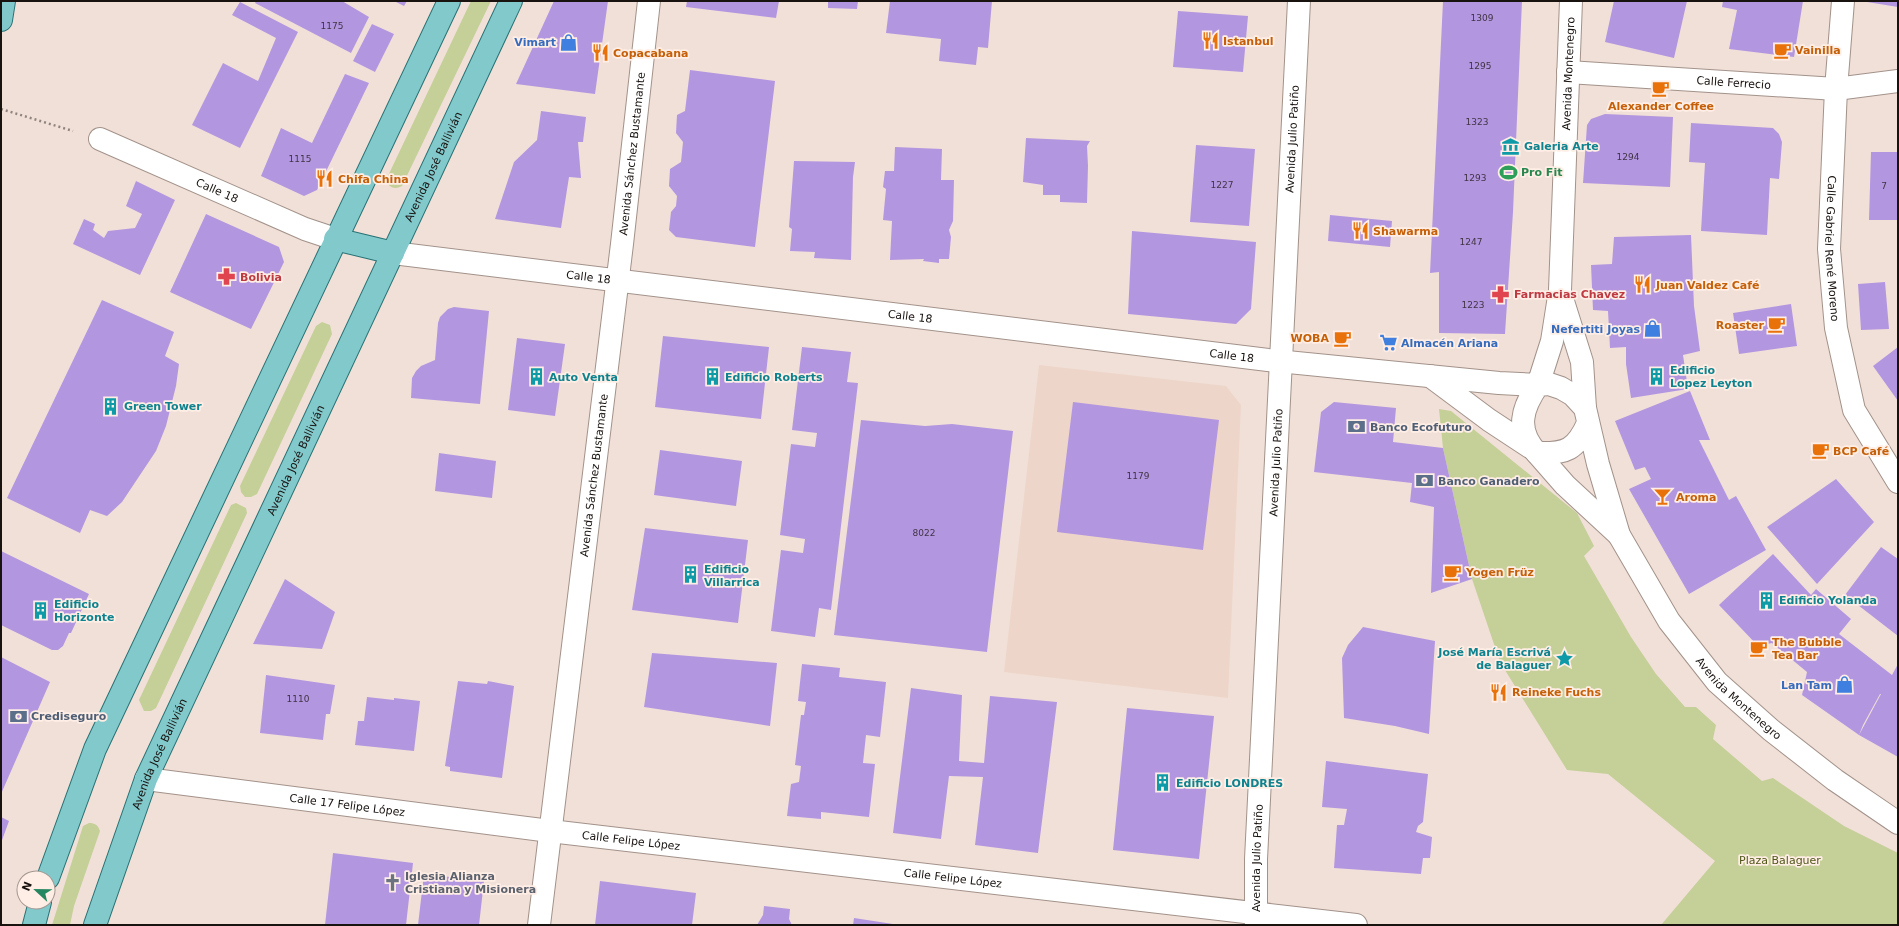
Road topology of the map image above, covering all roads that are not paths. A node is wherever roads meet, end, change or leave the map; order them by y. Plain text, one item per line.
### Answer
1 (4, 1) edge
2 (449, 1) edge
3 (511, 1) edge
4 (650, 1) edge
5 (1299, 1) edge
6 (1572, 1) edge
7 (1843, 1) edge
8 (1, 20) edge
9 (1568, 72) junction
10 (1898, 81) edge
11 (1836, 89) junction
12 (100, 139) road end
13 (335, 239) junction
14 (392, 253) junction
15 (618, 279) junction
16 (1560, 290) junction
17 (1282, 361) junction
18 (1429, 376) junction
19 (1538, 385) junction
20 (1586, 415) junction
21 (1533, 450) junction
22 (1898, 482) edge
23 (1619, 535) junction
24 (146, 779) junction
25 (1898, 823) edge
26 (550, 832) junction
27 (51, 870) edge
28 (38, 910) edge
29 (1257, 920) edge
30 (34, 925) edge
31 (96, 925) edge
32 (539, 925) edge
33 (1356, 925) edge

1 - 8 main road
2 - 13 main road
3 - 14 main road, Avenida José Ballivián
4 - 15 street, Avenida Sánchez Bustamante
5 - 17 street, Avenida Julio Patiño
6 - 9 street, Avenida Montenegro
7 - 11 street, Calle Gabriel René Moreno
9 - 11 street, Calle Ferrecio
9 - 16 street, Avenida Montenegro
10 - 11 street, Calle Ferrecio
11 - 22 street, Calle Gabriel René Moreno
12 - 13 street, Calle 18
13 - 14 main road
13 - 27 main road
14 - 15 street, Calle 18
14 - 24 main road, Avenida José Ballivián
15 - 17 street, Calle 18
15 - 26 street, Avenida Sánchez Bustamante
16 - 19 street, Avenida Montenegro
16 - 20 street, Avenida Montenegro
17 - 18 street, Calle 18
17 - 29 street, Avenida Julio Patiño
18 - 19 street, Calle 18
18 - 21 street
19 - 20 street
19 - 21 street
20 - 21 street
20 - 23 street, Avenida Montenegro
21 - 23 street, Avenida Montenegro
23 - 25 street, Avenida Montenegro
24 - 26 street, Calle 17 Felipe López
24 - 31 main road, Avenida José Ballivián
26 - 29 street, Calle Felipe López
26 - 32 street, Avenida Sánchez Bustamante
28 - 30 main road
29 - 33 street, Calle Felipe López

